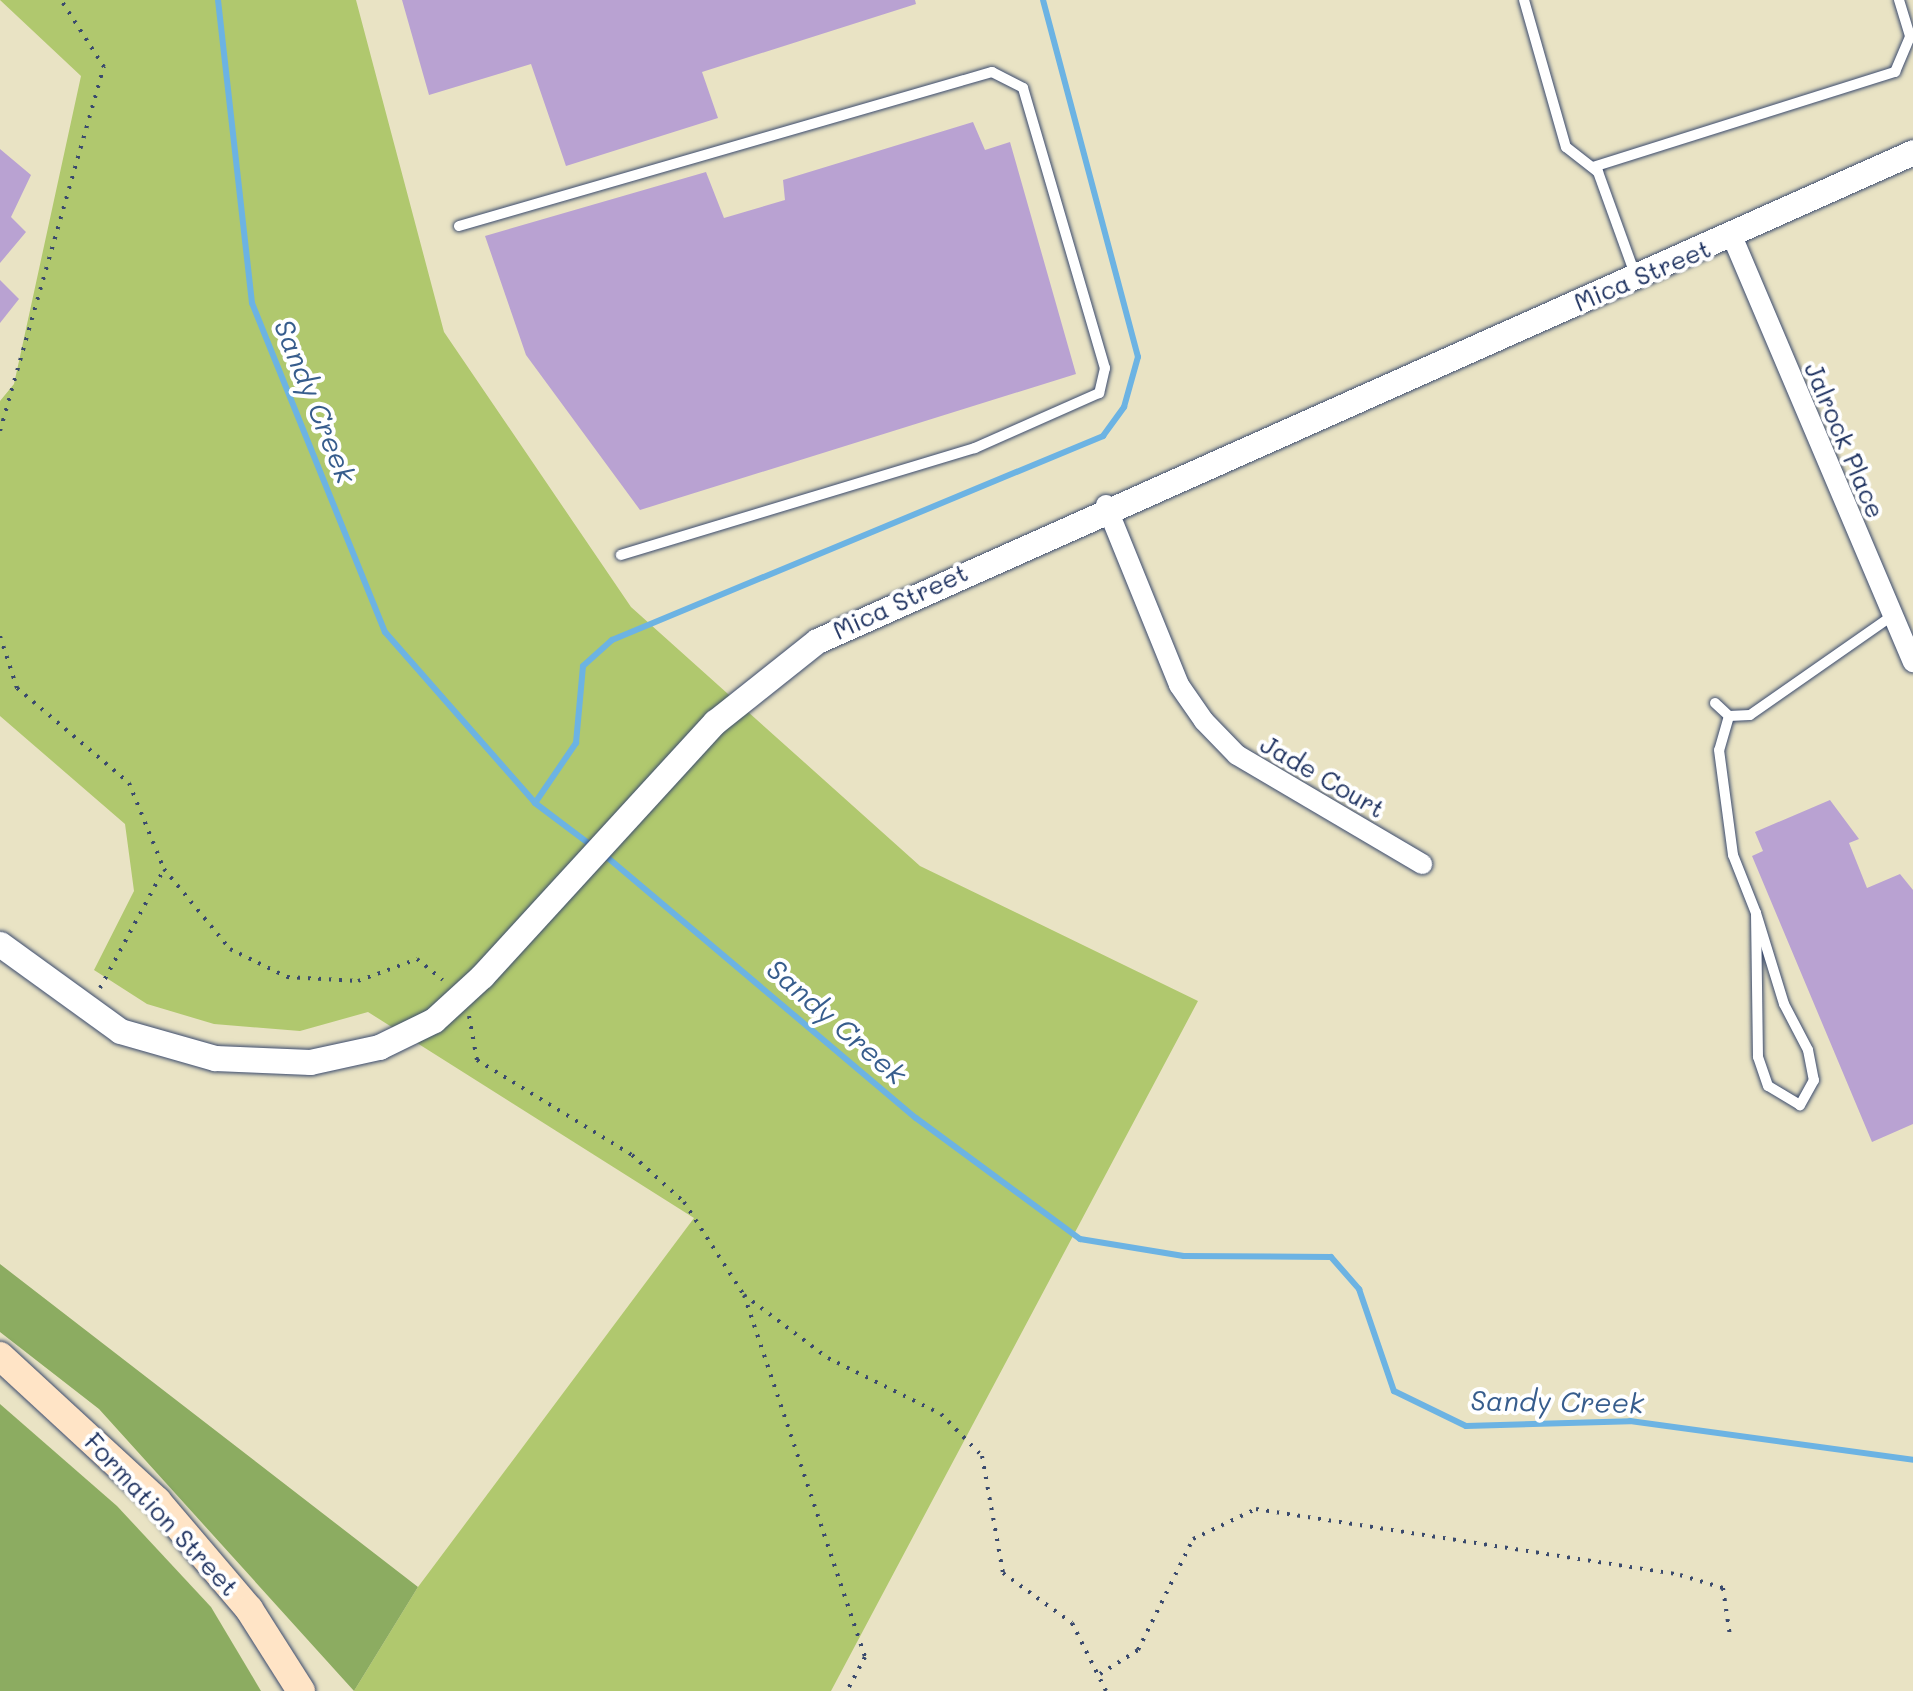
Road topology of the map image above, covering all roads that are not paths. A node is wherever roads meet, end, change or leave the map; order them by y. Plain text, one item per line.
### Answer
1 (1524, 0) edge
2 (1899, 0) edge
3 (1913, 152) edge
4 (1593, 167) junction
5 (458, 226) dead end
6 (1732, 236) junction
7 (1636, 278) junction
8 (1106, 505) junction
9 (622, 556) dead end
10 (1893, 615) junction
11 (1913, 662) edge
12 (1715, 703) dead end
13 (1729, 716) junction
14 (1422, 864) dead end
15 (1756, 913) junction
16 (0, 944) edge
17 (0, 1356) edge
18 (302, 1691) edge

1 - 4 lane
2 - 4 lane
3 - 6 street, Mica Street
4 - 7 lane
5 - 9 lane
6 - 7 street, Mica Street
6 - 10 street, Jalrock Place
7 - 8 street, Mica Street
8 - 14 street, Jade Court
8 - 16 street, Mica Street
10 - 11 street, Jalrock Place
10 - 13 lane
12 - 13 lane
13 - 15 lane
15 - 15 lane
17 - 18 main road, Formation Street

